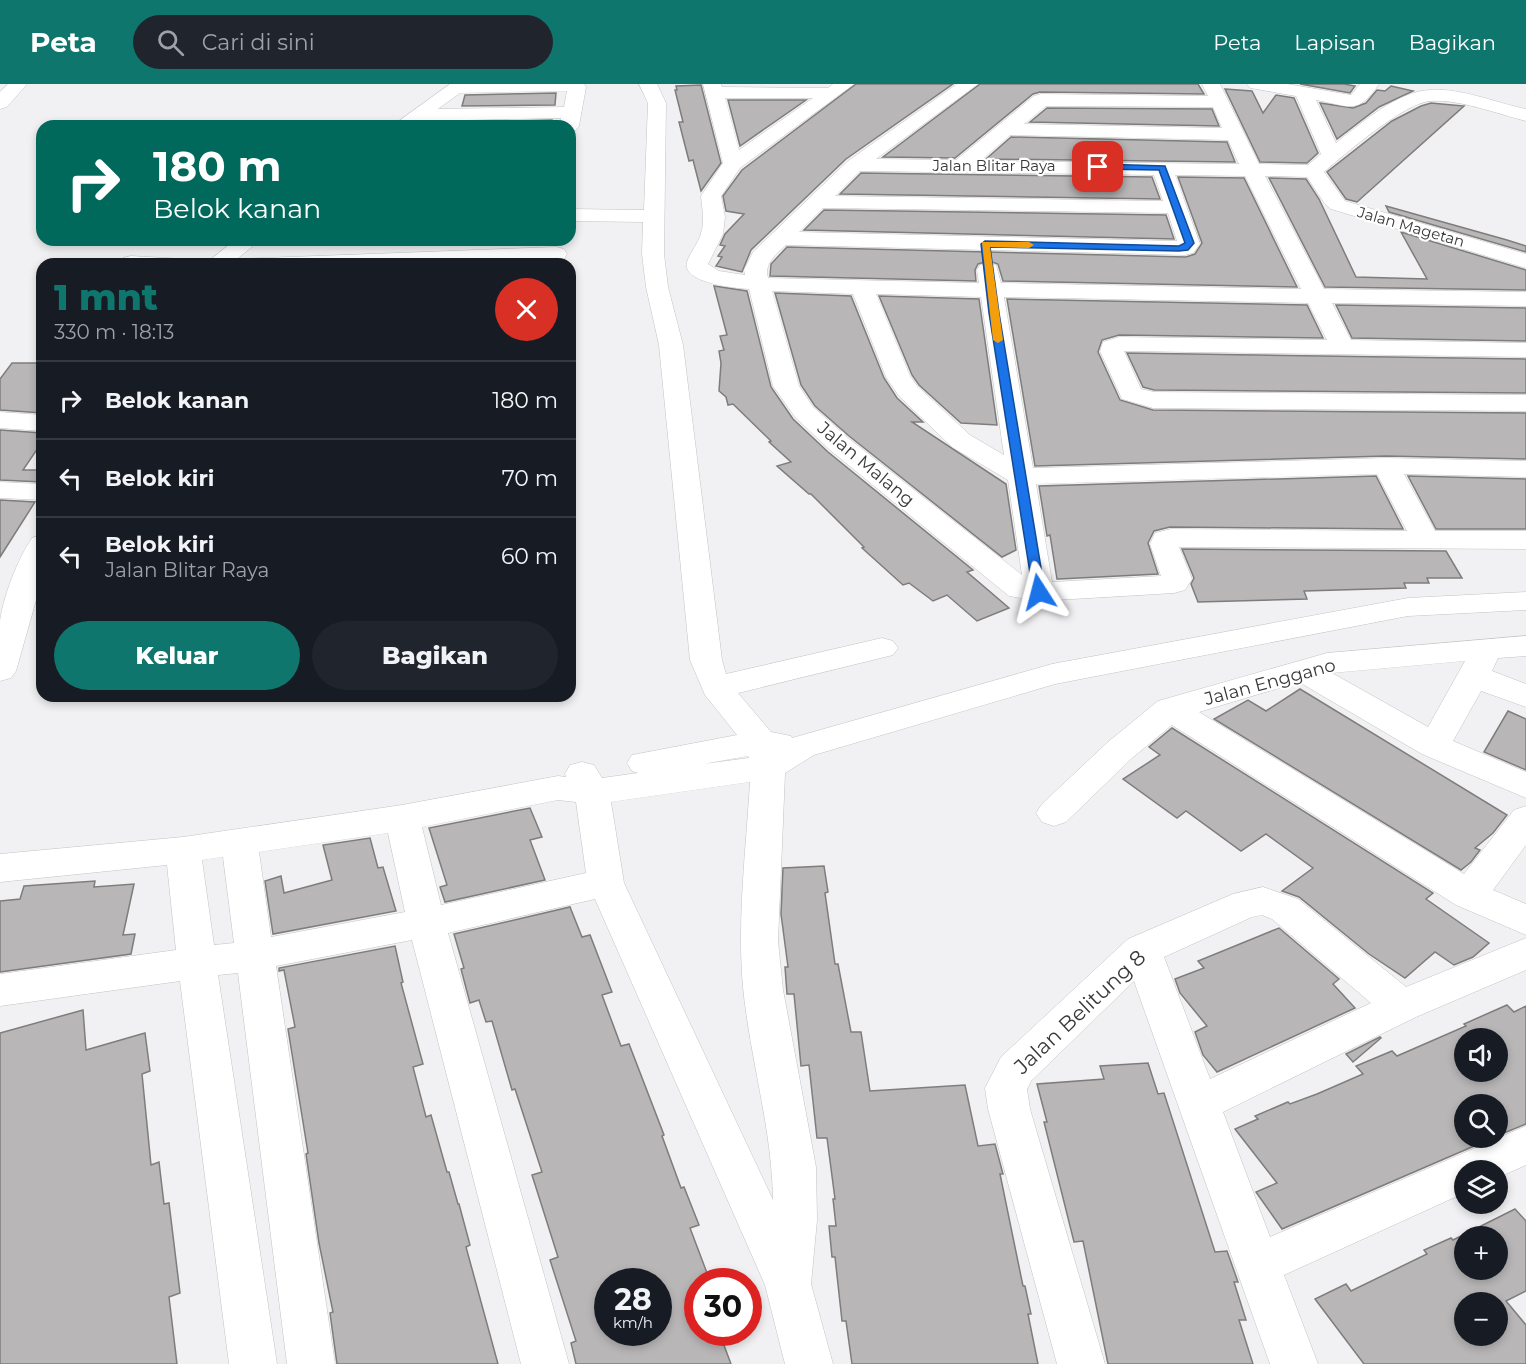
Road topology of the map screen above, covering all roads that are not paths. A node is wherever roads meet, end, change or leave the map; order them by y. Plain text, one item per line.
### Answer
1 (18, 84) edge
2 (648, 84) edge
3 (969, 84) edge
4 (1256, 84) edge
5 (1370, 84) edge
6 (1460, 84) edge
7 (713, 88) edge
8 (837, 89) edge
9 (1302, 92) junction
10 (1215, 93) edge
11 (1353, 101) junction
12 (0, 103) edge
13 (1472, 103) junction
14 (1390, 113) junction
15 (418, 114) junction
16 (1526, 115) edge
17 (570, 119) edge
18 (410, 120) edge
19 (1005, 129) junction
20 (1234, 134) junction
21 (1332, 156) junction
22 (733, 164) junction
23 (855, 165) junction
24 (961, 166) junction
25 (1162, 168) junction
26 (1251, 169) junction
27 (1313, 171) junction
28 (817, 202) junction
29 (1176, 207) junction
30 (576, 215) edge
31 (653, 216) junction
32 (1378, 217) junction
33 (780, 238) junction
34 (985, 244) junction
35 (1472, 245) junction
36 (241, 246) edge
37 (556, 253) edge
38 (224, 258) edge
39 (414, 258) edge
40 (1526, 261) edge
41 (758, 284) junction
42 (861, 286) junction
43 (990, 290) junction
44 (1315, 296) junction
45 (1526, 299) edge
46 (1343, 348) junction
47 (1526, 350) edge
48 (1526, 403) edge
49 (0, 420) edge
50 (36, 423) edge
51 (1015, 446) junction
52 (980, 453) junction
53 (1386, 466) junction
54 (1526, 469) edge
55 (1021, 476) junction
56 (0, 490) edge
57 (36, 492) edge
58 (1425, 538) junction
59 (1526, 540) edge
60 (36, 550) edge
61 (15, 573) edge
62 (1039, 592) junction
63 (1526, 601) edge
64 (1526, 646) edge
65 (882, 648) dead end
66 (1, 662) edge
67 (1481, 663) junction
68 (1303, 669) junction
69 (716, 687) junction
70 (1526, 696) edge
71 (1170, 709) junction
72 (1434, 746) junction
73 (765, 755) junction
74 (577, 785) junction
75 (1526, 786) edge
76 (1054, 813) dead end
77 (402, 818) junction
78 (1526, 819) edge
79 (239, 841) junction
80 (183, 850) junction
81 (0, 868) edge
82 (606, 883) junction
83 (1469, 895) junction
84 (1526, 920) edge
85 (426, 923) junction
86 (1142, 950) junction
87 (1526, 953) edge
88 (255, 955) junction
89 (197, 965) junction
90 (0, 990) edge
91 (1402, 1006) junction
92 (1198, 1104) junction
93 (1526, 1144) edge
94 (1491, 1160) edge
95 (1454, 1177) edge
96 (1258, 1265) junction
97 (788, 1284) junction
98 (253, 1364) edge
99 (311, 1364) edge
100 (545, 1364) edge
101 (809, 1364) edge
102 (1081, 1364) edge
103 (1294, 1364) edge

1 - 12 street
2 - 31 street
3 - 23 street
4 - 9 street
5 - 11 street
6 - 13 street
7 - 8 street
7 - 22 street
8 - 22 street
9 - 11 street
9 - 21 street
10 - 19 street
10 - 20 street
11 - 14 street
13 - 14 street
13 - 16 street
14 - 21 street
15 - 17 street
15 - 17 street
15 - 18 street
19 - 20 street
19 - 24 street
20 - 26 street
21 - 27 street
22 - 41 street
23 - 24 street, Jalan Blitar Raya
23 - 28 street
24 - 25 street, Jalan Blitar Raya
25 - 26 street, Jalan Blitar Raya
25 - 29 street
26 - 27 street, Jalan Blitar Raya
26 - 44 street
27 - 32 street, Jalan Magetan
28 - 29 street
28 - 33 street
29 - 34 street
30 - 31 street
31 - 69 street
32 - 35 street, Jalan Magetan
32 - 35 street
33 - 34 street
33 - 41 street
34 - 43 street
35 - 40 street, Jalan Magetan
36 - 38 street
37 - 39 street
41 - 42 street
41 - 62 street, Jalan Malang
42 - 43 street
42 - 52 street
43 - 44 street
43 - 51 street
44 - 45 street
44 - 46 street
46 - 47 street
46 - 48 street
49 - 50 street
51 - 52 street
51 - 55 street
52 - 55 street
53 - 54 street
53 - 55 street
53 - 58 street
55 - 62 street
56 - 57 street
58 - 59 street
58 - 62 street
60 - 61 street
61 - 66 street
63 - 73 street
64 - 67 street, Jalan Enggano
65 - 69 street
67 - 68 street, Jalan Enggano
67 - 70 street
67 - 72 street
68 - 71 street, Jalan Enggano
68 - 72 street
69 - 73 street
71 - 76 street, Jalan Enggano
71 - 83 street
72 - 75 street
73 - 74 street
73 - 97 street
74 - 77 street
74 - 82 street
77 - 79 street
77 - 85 street
78 - 83 street
79 - 80 street
79 - 88 street
80 - 81 street
80 - 89 street
82 - 85 street
82 - 97 street
83 - 84 street
85 - 88 street
85 - 100 street
86 - 91 street, Jalan Belitung 8
86 - 92 street
86 - 102 street, Jalan Belitung 8
87 - 91 street
88 - 89 street
88 - 99 street
89 - 90 street
89 - 98 street
91 - 92 street
92 - 96 street
93 - 94 street
95 - 96 street
96 - 103 street
97 - 101 street

